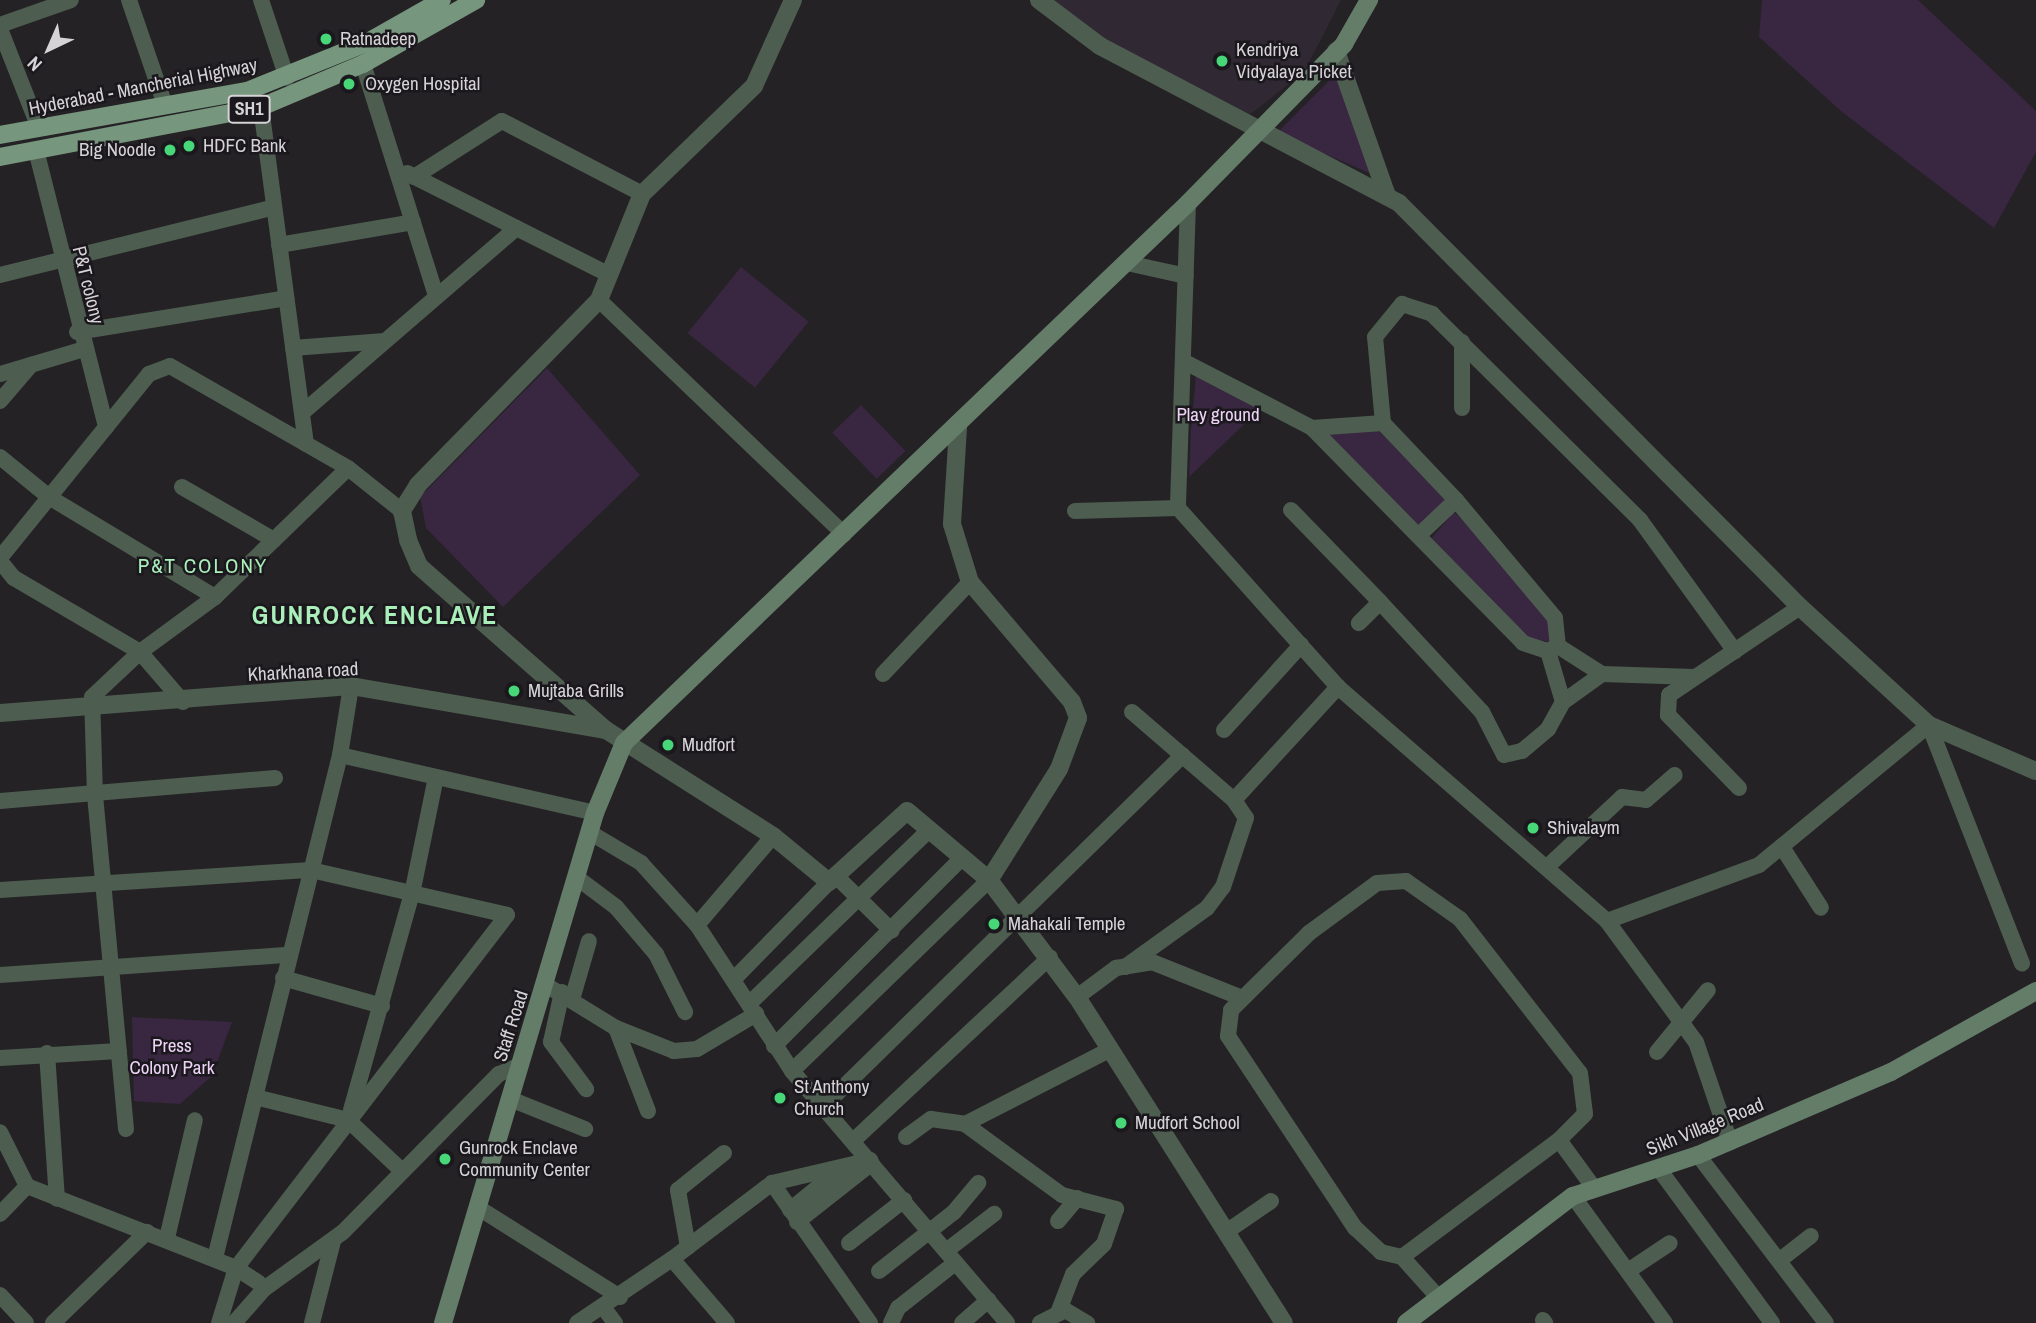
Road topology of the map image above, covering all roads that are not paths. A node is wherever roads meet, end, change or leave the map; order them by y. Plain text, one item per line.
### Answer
1 (71, 0) edge
2 (129, 0) edge
3 (261, 0) edge
4 (442, 0) edge
5 (476, 0) edge
6 (793, 0) edge
7 (1039, 0) edge
8 (1369, 0) edge
9 (0, 27) edge
10 (1336, 51) junction
11 (363, 64) junction
12 (287, 78) junction
13 (164, 105) junction
14 (261, 107) junction
15 (39, 128) junction
16 (1262, 128) junction
17 (0, 135) edge
18 (36, 150) junction
19 (0, 157) edge
20 (395, 168) junction
21 (414, 177) junction
22 (642, 194) junction
23 (1387, 196) junction
24 (1188, 203) junction
25 (274, 207) junction
26 (413, 222) junction
27 (516, 228) junction
28 (279, 245) junction
29 (60, 260) junction
30 (1126, 263) junction
31 (608, 274) junction
32 (0, 275) edge
33 (1186, 276) junction
34 (436, 296) junction
35 (286, 298) junction
36 (599, 300) junction
37 (77, 332) junction
38 (385, 341) junction
39 (1462, 342) junction
40 (293, 348) junction
41 (81, 350) junction
42 (1183, 361) junction
43 (31, 365) junction
44 (0, 374) edge
45 (0, 401) edge
46 (1462, 408) dead end
47 (302, 413) junction
48 (1383, 423) junction
49 (106, 428) junction
50 (958, 428) junction
51 (1312, 428) junction
52 (306, 444) junction
53 (0, 457) edge
54 (348, 468) junction
55 (182, 487) dead end
56 (49, 497) junction
57 (1456, 500) junction
58 (1178, 508) junction
59 (1291, 510) dead end
60 (402, 511) junction
61 (1075, 511) dead end
62 (844, 534) junction
63 (1418, 536) junction
64 (274, 540) junction
65 (0, 559) edge
66 (970, 582) junction
67 (215, 597) junction
68 (1380, 601) junction
69 (1800, 607) junction
70 (1359, 623) dead end
71 (1301, 645) junction
72 (1553, 649) junction
73 (1735, 650) junction
74 (140, 652) junction
75 (883, 674) dead end
76 (1602, 674) junction
77 (1694, 677) junction
78 (351, 686) junction
79 (1338, 687) junction
80 (183, 702) junction
81 (1563, 702) junction
82 (89, 709) junction
83 (1132, 712) dead end
84 (0, 713) edge
85 (1929, 725) junction
86 (606, 730) junction
87 (1224, 730) dead end
88 (624, 743) junction
89 (340, 755) junction
90 (1183, 755) junction
91 (2036, 771) edge
92 (1675, 775) dead end
93 (436, 777) junction
94 (275, 778) dead end
95 (1739, 788) dead end
96 (95, 796) junction
97 (1234, 800) junction
98 (0, 801) edge
99 (595, 813) junction
100 (929, 830) junction
101 (589, 832) junction
102 (773, 836) junction
103 (1782, 847) junction
104 (963, 857) junction
105 (1547, 867) junction
106 (311, 870) junction
107 (576, 877) junction
108 (833, 879) junction
109 (989, 880) junction
110 (102, 882) junction
111 (413, 889) junction
112 (0, 891) edge
113 (858, 899) junction
114 (1821, 908) dead end
115 (1017, 920) junction
116 (1607, 921) junction
117 (697, 925) junction
118 (892, 931) junction
119 (589, 940) dead end
120 (288, 956) junction
121 (1050, 957) junction
122 (2022, 964) dead end
123 (114, 965) junction
124 (1125, 967) junction
125 (0, 975) edge
126 (283, 978) junction
127 (734, 979) junction
128 (1708, 990) dead end
129 (560, 991) junction
130 (2036, 991) edge
131 (1077, 997) junction
132 (1241, 998) junction
133 (382, 1006) junction
134 (753, 1009) junction
135 (685, 1012) dead end
136 (1683, 1025) junction
137 (616, 1028) junction
138 (774, 1046) junction
139 (1111, 1049) junction
140 (119, 1051) junction
141 (1657, 1052) dead end
142 (47, 1053) junction
143 (0, 1058) edge
144 (520, 1065) junction
145 (792, 1071) junction
146 (586, 1089) dead end
147 (255, 1097) junction
148 (510, 1100) junction
149 (823, 1107) junction
150 (648, 1111) dead end
151 (195, 1120) dead end
152 (348, 1120) junction
153 (965, 1124) junction
154 (126, 1129) dead end
155 (585, 1129) dead end
156 (0, 1132) edge
157 (906, 1137) dead end
158 (854, 1140) junction
159 (1559, 1140) junction
160 (1730, 1142) junction
161 (724, 1153) dead end
162 (1698, 1155) junction
163 (871, 1161) junction
164 (842, 1168) junction
165 (1659, 1169) junction
166 (401, 1170) junction
167 (772, 1183) junction
168 (978, 1183) dead end
169 (27, 1186) junction
170 (1594, 1188) junction
171 (1573, 1196) junction
172 (1077, 1198) junction
173 (57, 1199) junction
174 (904, 1200) junction
175 (1271, 1201) dead end
176 (477, 1207) junction
177 (0, 1214) edge
178 (994, 1214) dead end
179 (793, 1216) junction
180 (1058, 1221) dead end
181 (1229, 1230) junction
182 (929, 1231) junction
183 (148, 1232) junction
184 (1811, 1236) dead end
185 (167, 1238) junction
186 (333, 1241) junction
187 (849, 1243) dead end
188 (1670, 1243) dead end
189 (688, 1247) junction
190 (950, 1257) junction
191 (215, 1258) junction
192 (1402, 1258) junction
193 (672, 1259) junction
194 (1780, 1260) junction
195 (236, 1268) junction
196 (879, 1271) dead end
197 (1628, 1272) junction
198 (259, 1283) dead end
199 (0, 1295) edge
200 (1437, 1296) junction
201 (620, 1297) junction
202 (988, 1300) junction
203 (603, 1307) junction
204 (1059, 1310) junction
205 (26, 1323) edge
206 (53, 1323) edge
207 (219, 1323) edge
208 (234, 1323) edge
209 (312, 1323) edge
210 (443, 1323) edge
211 (577, 1323) edge
212 (615, 1323) edge
213 (727, 1323) edge
214 (870, 1323) edge
215 (891, 1323) edge
216 (962, 1323) edge
217 (1007, 1323) edge
218 (1040, 1323) edge
219 (1087, 1323) edge
220 (1284, 1323) edge
221 (1406, 1323) edge
222 (1665, 1323) edge
223 (1772, 1323) edge
224 (1826, 1323) edge

1 - 9 street
2 - 13 street
3 - 12 street
4 - 12 main road, Hyderabad - Mancherial Highway / SH1
5 - 11 main road, SH1
6 - 22 street
7 - 16 street
8 - 10 main road
9 - 15 street
10 - 16 main road
10 - 23 street
11 - 14 main road, SH1
11 - 20 street
12 - 13 main road, Hyderabad - Mancherial Highway / SH1
13 - 15 main road, Hyderabad - Mancherial Highway / SH1
14 - 18 main road, SH1
14 - 25 street
15 - 17 main road, Hyderabad - Mancherial Highway / SH1
16 - 23 street
16 - 24 main road
18 - 19 main road, SH1
18 - 29 street, P&T colony
20 - 21 street
20 - 26 street
21 - 22 street
21 - 27 street
22 - 31 street
23 - 69 street
24 - 30 main road
24 - 33 street
25 - 28 street
25 - 29 street
26 - 28 street
26 - 34 street
27 - 31 street
27 - 34 street
28 - 35 street
29 - 32 street
29 - 37 street, P&T colony
30 - 33 street
30 - 50 main road
31 - 36 street
33 - 42 street
34 - 38 street
35 - 37 street
35 - 40 street
36 - 60 street
36 - 62 street
37 - 41 street, P&T colony
38 - 40 street
38 - 47 street
39 - 46 street
39 - 48 street
39 - 73 street
40 - 47 street
41 - 43 street
41 - 49 street, P&T colony
42 - 51 street
42 - 58 street
43 - 44 street
43 - 45 street
47 - 52 street
48 - 51 street
48 - 57 street
49 - 52 street
49 - 56 street
50 - 62 main road
50 - 66 street
51 - 63 street
52 - 54 street
53 - 56 street
54 - 60 street
54 - 64 street
55 - 64 street
56 - 65 street
56 - 67 street
57 - 63 street
57 - 72 street
58 - 61 street
58 - 71 street
59 - 68 street
60 - 86 street
62 - 88 main road
63 - 72 street
64 - 67 street
65 - 74 street
66 - 75 street
66 - 109 street
67 - 74 street
68 - 70 street
68 - 81 street
69 - 73 street
69 - 85 street
71 - 79 street
71 - 87 street
72 - 76 street
72 - 81 street
73 - 77 street
74 - 80 street
74 - 82 street
76 - 77 street
76 - 81 street
77 - 95 street
78 - 80 street, Kharkhana road
78 - 86 street, Kharkhana road
78 - 89 street
79 - 97 street
79 - 105 street
80 - 82 street, Kharkhana road
82 - 84 street, Kharkhana road
82 - 96 street
83 - 90 street
85 - 91 street
85 - 103 street
85 - 122 street
86 - 88 street
88 - 99 main road, Staff Road
88 - 102 street
89 - 93 street
89 - 106 street
90 - 97 street
90 - 115 street
92 - 105 street
93 - 99 street
93 - 111 street
94 - 96 street
96 - 98 street
96 - 110 street
97 - 124 street
99 - 101 main road, Staff Road
100 - 104 street
100 - 108 street
100 - 113 street
101 - 107 main road, Staff Road
101 - 117 street
102 - 108 street
102 - 117 street
103 - 114 street
103 - 116 street
104 - 109 street
104 - 118 street
105 - 116 street
106 - 110 street
106 - 111 street
106 - 120 street
107 - 129 main road, Staff Road
107 - 135 street
108 - 113 street
108 - 127 street
109 - 115 street
109 - 145 street
110 - 112 street
110 - 123 street
111 - 133 street
111 - 152 street
113 - 118 street
113 - 134 street
115 - 121 street
115 - 149 street
116 - 136 street
117 - 127 street
118 - 138 street
119 - 129 street
120 - 123 street
120 - 126 street
121 - 131 street
121 - 158 street
123 - 125 street
123 - 140 street
124 - 131 street
124 - 132 street
126 - 133 street
126 - 147 street
127 - 134 street
128 - 136 street
129 - 137 street
129 - 144 main road, Staff Road
129 - 146 street
130 - 160 main road, Sikh Village Road
131 - 139 street
132 - 159 street
132 - 192 street
133 - 152 street
134 - 137 street
134 - 138 street
136 - 141 street
136 - 160 street
137 - 150 street
138 - 145 street
139 - 153 street
139 - 181 street
140 - 142 street
140 - 154 street
142 - 143 street
142 - 173 street
144 - 148 main road, Staff Road
144 - 166 street
145 - 149 street
147 - 152 street
147 - 191 street
148 - 155 street
148 - 176 main road, Staff Road
149 - 158 street
151 - 185 street
152 - 166 street
152 - 195 street
153 - 157 street
153 - 172 street
156 - 169 street
158 - 163 street
159 - 170 street
159 - 192 street
160 - 162 main road, Sikh Village Road
161 - 189 street
162 - 165 main road, Sikh Village Road
162 - 194 street
163 - 164 street
163 - 174 street
163 - 179 street
164 - 167 street
164 - 179 street
165 - 170 main road, Sikh Village Road
165 - 223 street
166 - 186 street
167 - 179 street
167 - 189 street
168 - 182 street
169 - 173 street
169 - 177 street
170 - 171 main road, Sikh Village Road
171 - 197 street
171 - 200 main road, Sikh Village Road
172 - 180 street
172 - 204 street
173 - 183 street
174 - 182 street
174 - 187 street
175 - 181 street
176 - 201 street
176 - 210 main road, Staff Road
178 - 190 street
179 - 214 street
181 - 220 street
182 - 190 street
182 - 196 street
183 - 185 street
183 - 206 street
184 - 194 street
185 - 191 street
186 - 208 street
186 - 209 street
188 - 197 street
189 - 193 street
190 - 202 street
190 - 215 street
191 - 195 street
192 - 200 street
193 - 201 street
193 - 213 street
194 - 224 street
195 - 198 street
195 - 207 street
197 - 222 street
199 - 205 street
200 - 221 main road, Sikh Village Road
201 - 203 street
202 - 216 street
202 - 217 street
203 - 211 street
203 - 212 street
204 - 218 street
204 - 219 street

